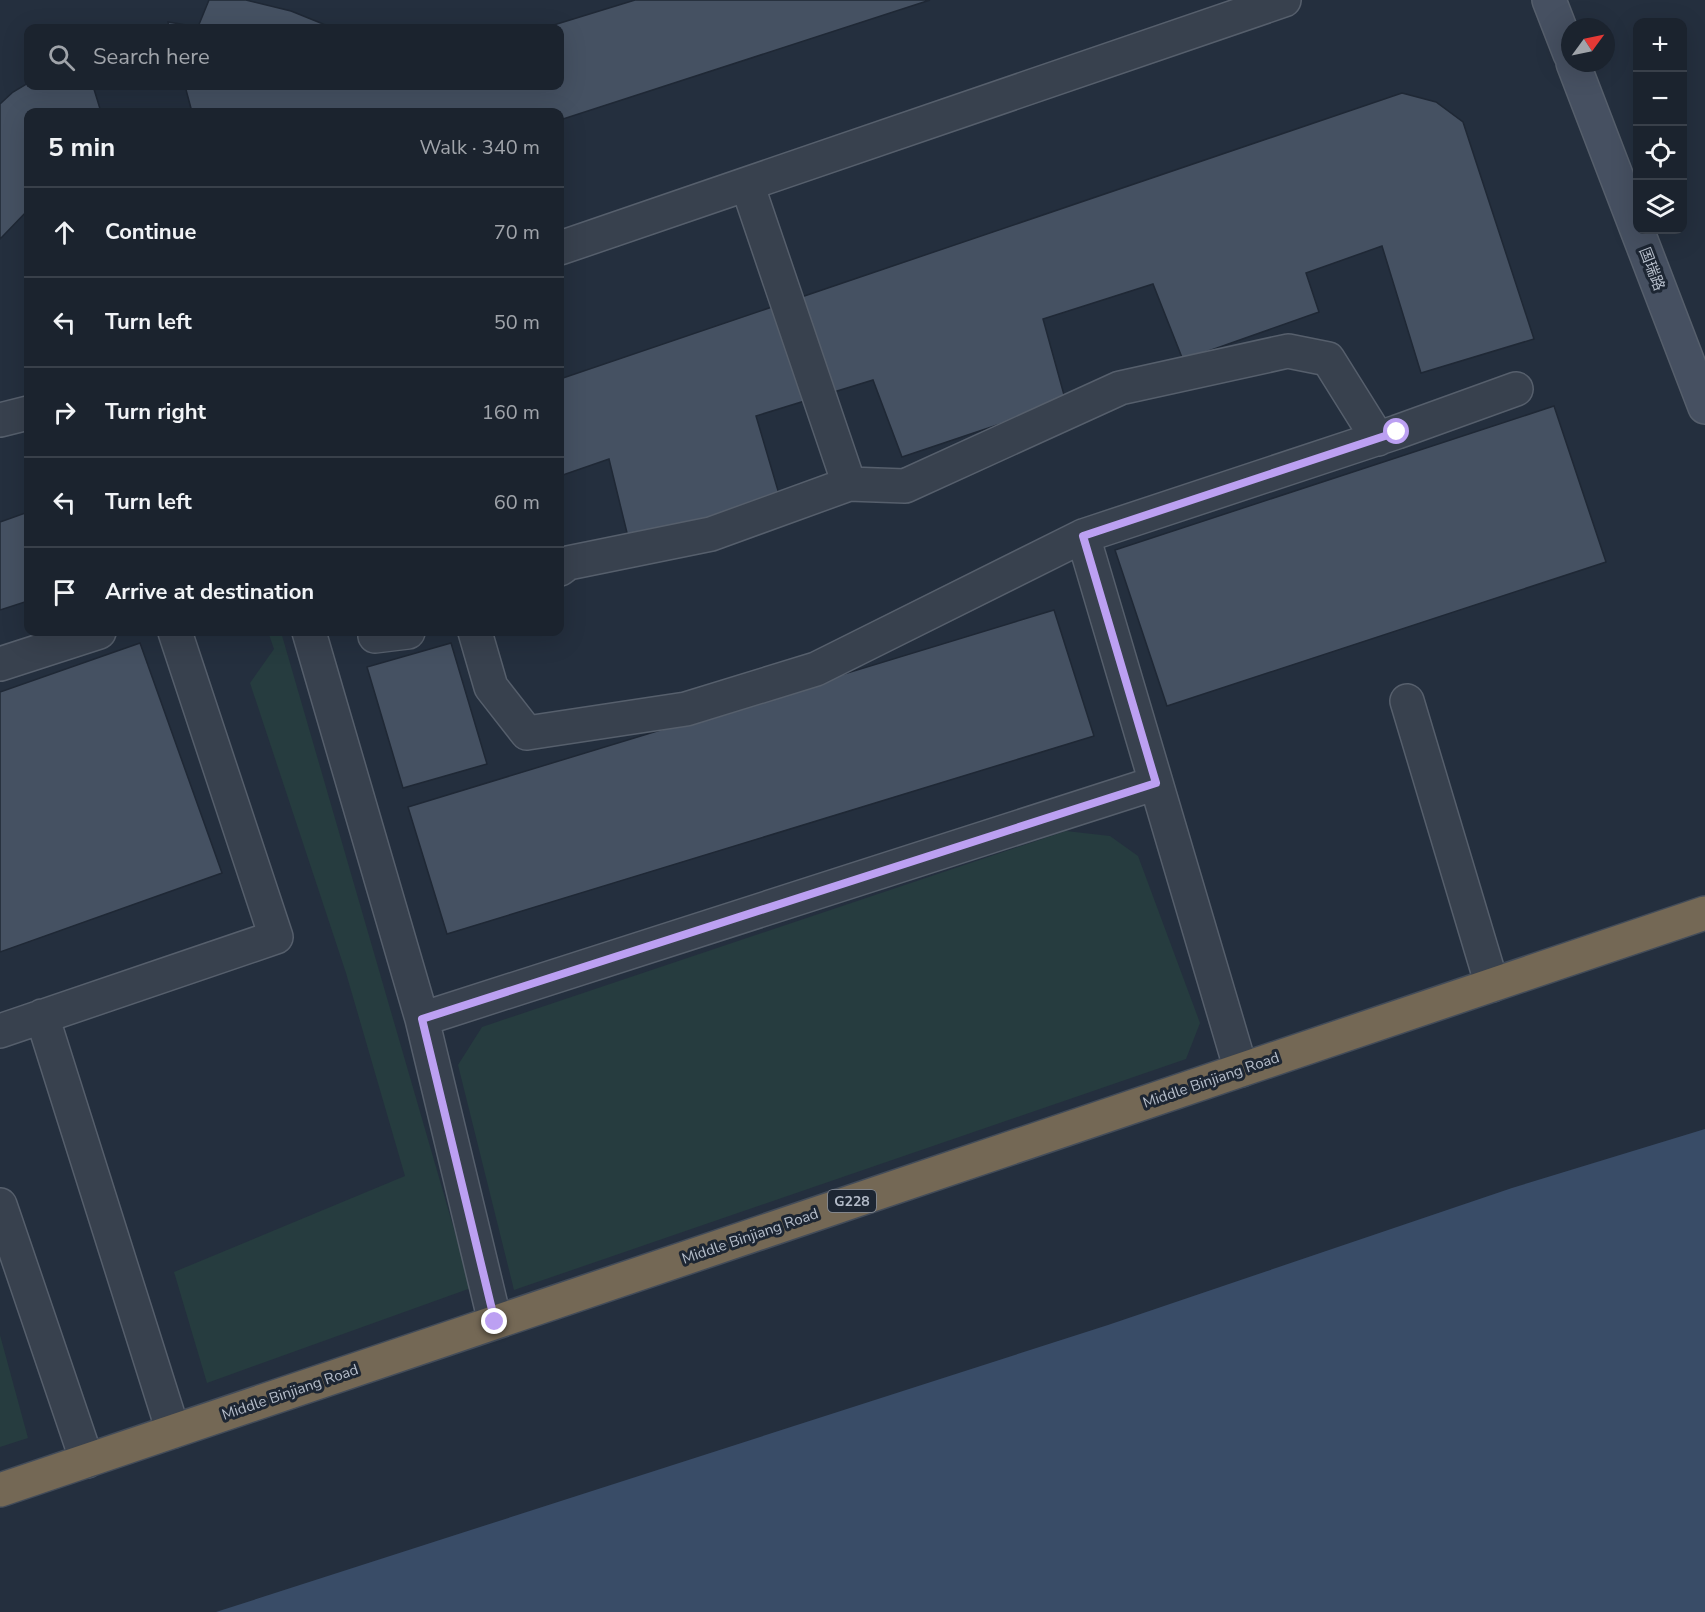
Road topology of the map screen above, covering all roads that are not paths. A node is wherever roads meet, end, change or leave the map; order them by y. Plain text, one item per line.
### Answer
1 (1284, 0) edge
2 (1549, 0) edge
3 (1561, 31) edge
4 (1576, 72) edge
5 (747, 184) junction
6 (564, 247) edge
7 (1516, 389) dead end
8 (1705, 407) edge
9 (24, 414) edge
10 (0, 420) edge
11 (1378, 439) junction
12 (849, 484) junction
13 (1083, 536) junction
14 (564, 566) edge
15 (87, 636) edge
16 (176, 636) edge
17 (310, 636) edge
18 (476, 636) edge
19 (0, 664) edge
20 (1407, 701) dead end
21 (1156, 783) junction
22 (1705, 913) edge
23 (1492, 985) junction
24 (42, 1016) junction
25 (422, 1019) junction
26 (0, 1031) edge
27 (1241, 1070) junction
28 (0, 1205) edge
29 (495, 1322) junction
30 (173, 1431) junction
31 (87, 1461) junction
32 (0, 1490) edge

1 - 5 street
2 - 3 street
4 - 8 street, 国瑞路
5 - 6 street
5 - 12 street
7 - 11 street
9 - 10 street
11 - 12 street
11 - 13 street
12 - 14 street
13 - 18 street
13 - 21 street
15 - 19 street
16 - 24 street
17 - 25 street
20 - 23 street
21 - 25 street
21 - 27 street
22 - 23 highway, Middle Binjiang Road / G228
23 - 27 highway, Middle Binjiang Road / G228
24 - 26 street
24 - 30 street
25 - 29 street
27 - 29 highway, Middle Binjiang Road / G228
28 - 31 street
29 - 30 highway, Middle Binjiang Road / G228
30 - 31 highway, Middle Binjiang Road / G228
31 - 32 highway, Middle Binjiang Road / G228

